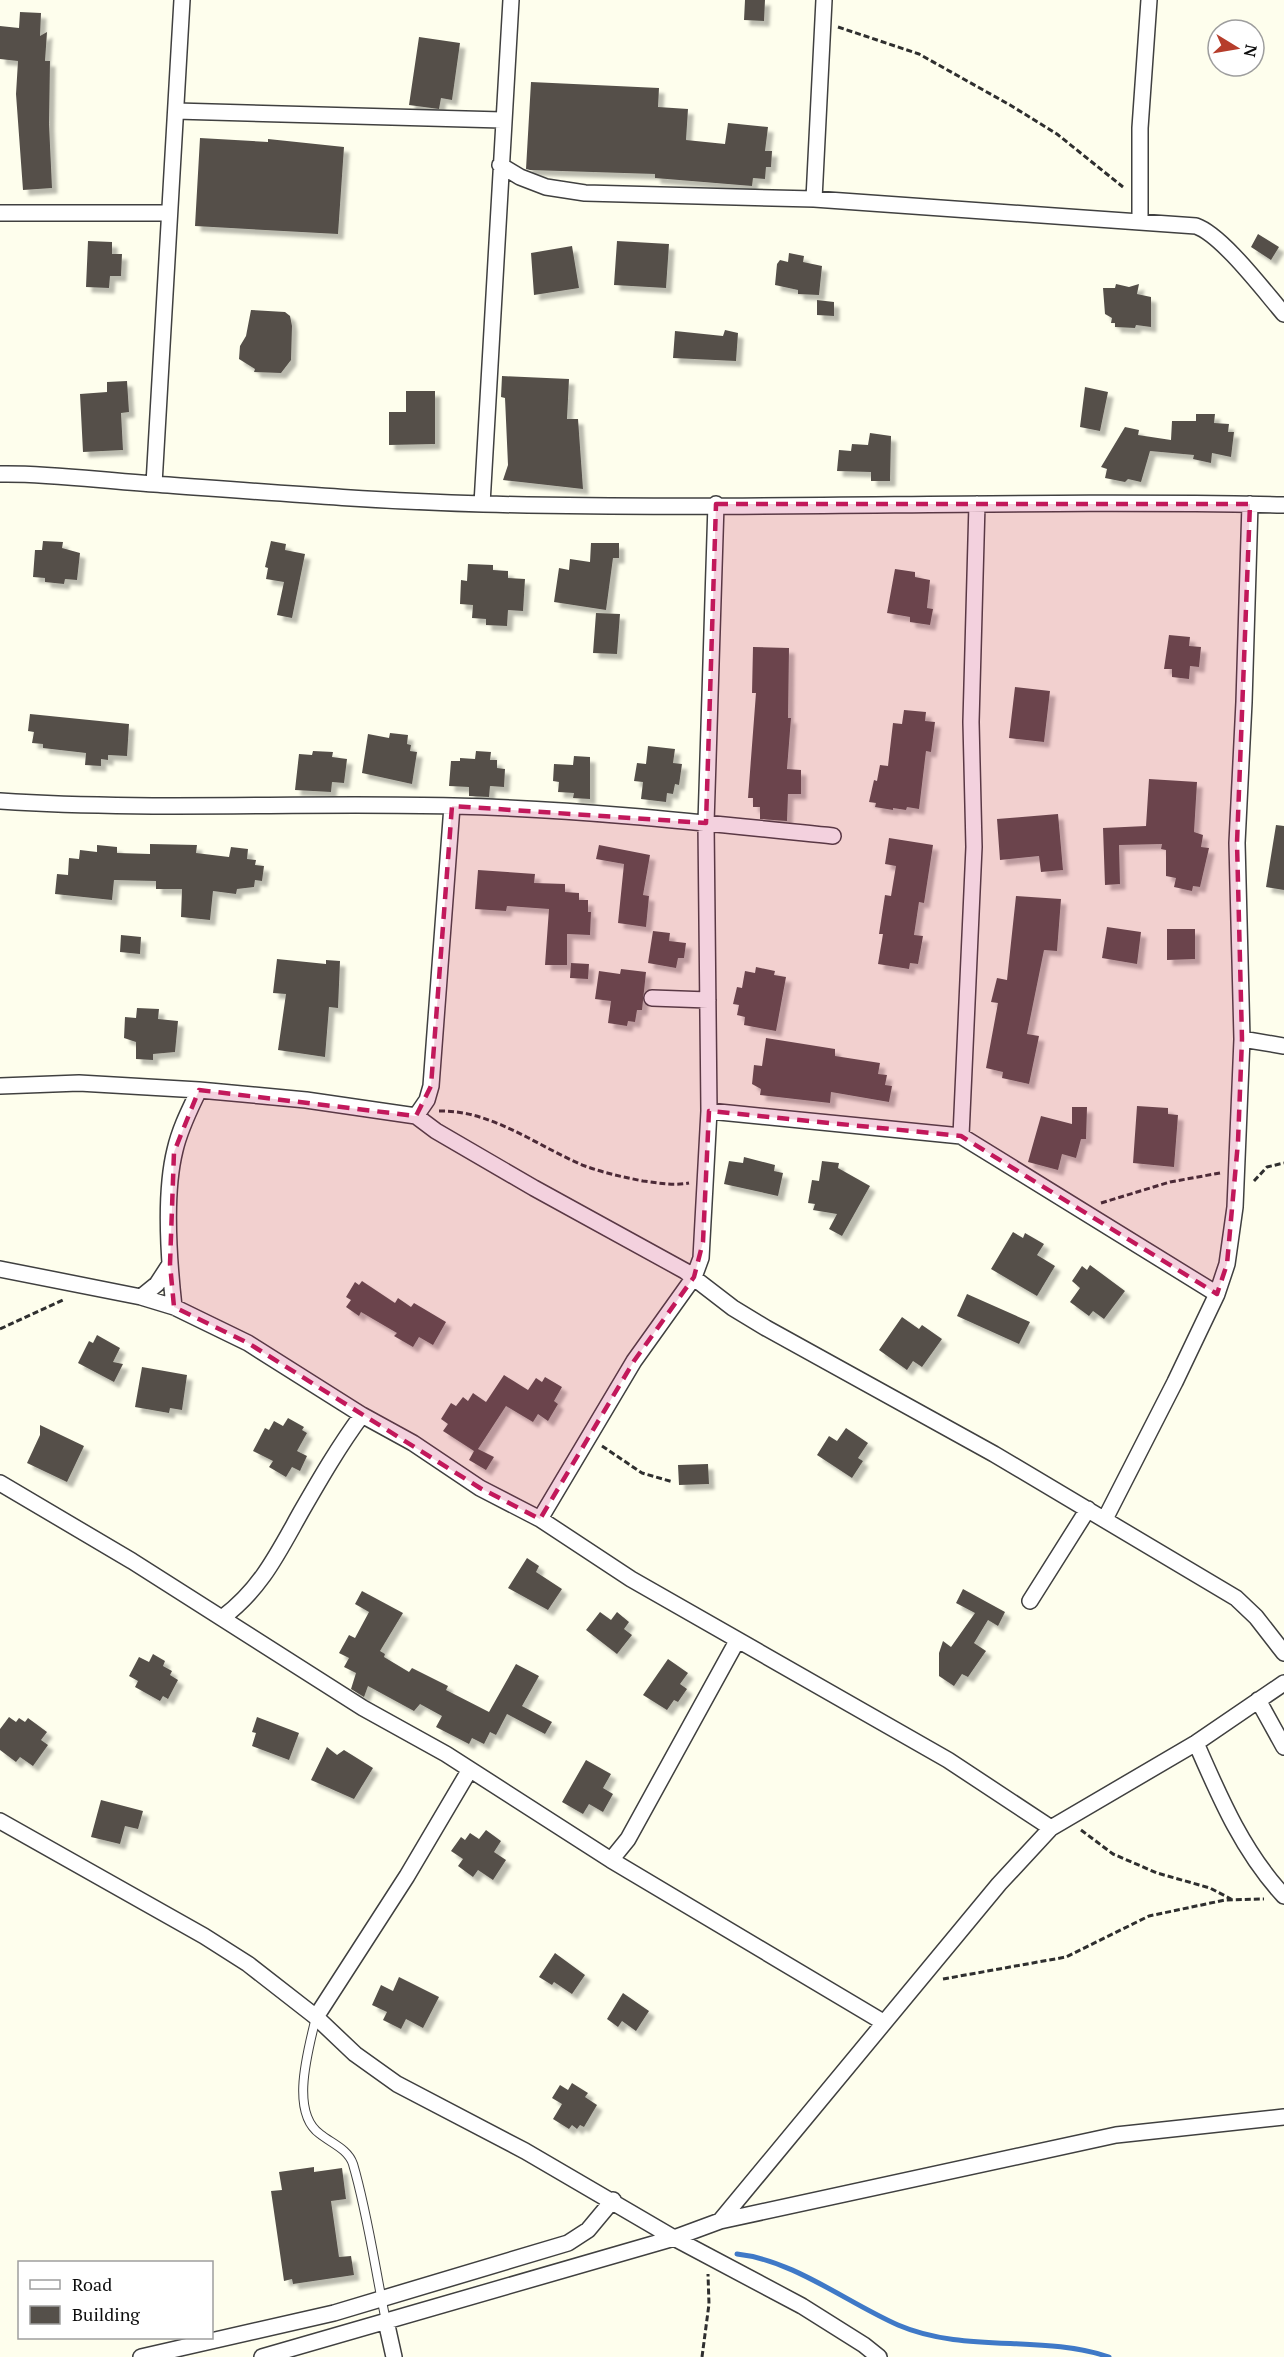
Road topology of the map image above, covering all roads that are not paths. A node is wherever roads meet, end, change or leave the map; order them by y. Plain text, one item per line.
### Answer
1 (182, 0) edge
2 (511, 0) edge
3 (824, 0) edge
4 (1149, 0) edge
5 (176, 111) junction
6 (502, 120) junction
7 (500, 165) junction
8 (814, 200) junction
9 (0, 213) edge
10 (168, 213) junction
11 (1140, 222) junction
12 (1284, 314) edge
13 (0, 474) edge
14 (154, 484) junction
15 (482, 504) junction
16 (716, 504) junction
17 (977, 504) junction
18 (1250, 504) junction
19 (1284, 505) edge
20 (0, 801) edge
21 (452, 806) junction
22 (706, 823) junction
23 (833, 836) dead end
24 (652, 998) dead end
25 (708, 1000) junction
26 (1242, 1039) junction
27 (1284, 1046) edge
28 (0, 1086) edge
29 (199, 1089) junction
30 (709, 1111) junction
31 (416, 1116) junction
32 (961, 1136) junction
33 (170, 1264) junction
34 (0, 1269) edge
35 (694, 1277) junction
36 (1217, 1294) junction
37 (141, 1297) junction
38 (174, 1307) junction
39 (362, 1415) junction
40 (0, 1484) edge
41 (1088, 1509) junction
42 (540, 1519) junction
43 (1105, 1519) junction
44 (1030, 1601) dead end
45 (222, 1618) junction
46 (737, 1641) junction
47 (1284, 1653) edge
48 (1284, 1683) edge
49 (1258, 1700) junction
50 (1196, 1743) junction
51 (1284, 1747) edge
52 (469, 1771) junction
53 (0, 1821) edge
54 (1057, 1825) junction
55 (611, 1860) junction
56 (1279, 1898) edge
57 (316, 2017) junction
58 (883, 2022) junction
59 (1284, 2117) edge
60 (613, 2200) junction
61 (720, 2221) junction
62 (674, 2238) junction
63 (381, 2300) junction
64 (386, 2321) junction
65 (141, 2357) edge
66 (262, 2357) edge
67 (394, 2357) edge
68 (879, 2357) edge

1 - 5 street
2 - 6 street
3 - 8 street
4 - 11 street
5 - 6 street
5 - 10 street
6 - 7 street
7 - 8 street
7 - 15 street
8 - 11 street
9 - 10 street
10 - 14 street
11 - 12 street
13 - 14 street
14 - 15 street
15 - 16 street
16 - 17 street
16 - 22 street
17 - 18 street
17 - 32 street
18 - 19 street
18 - 26 street
20 - 21 street
21 - 22 street
21 - 31 street
22 - 23 street
22 - 25 street
24 - 25 street
25 - 30 street
26 - 27 street
26 - 36 street
28 - 29 street
29 - 31 street
29 - 33 street
30 - 32 street
30 - 35 street
31 - 35 street
32 - 36 street
33 - 37 street
33 - 38 street
34 - 37 street
35 - 41 street
35 - 42 street
36 - 43 street
37 - 38 street
38 - 39 street
39 - 42 street
39 - 45 street
40 - 45 street
41 - 43 street
41 - 44 street
42 - 46 street
43 - 47 street
45 - 52 street
46 - 54 street
46 - 55 street
48 - 49 street
49 - 50 street
49 - 51 street
50 - 54 street
50 - 56 street
52 - 55 street
52 - 57 street
53 - 57 street
54 - 58 street
55 - 58 street
57 - 60 street
57 - 63 lane
58 - 61 street
59 - 61 street
60 - 62 street
60 - 63 street
61 - 62 street
62 - 64 street
62 - 68 street
63 - 64 lane
63 - 65 street
64 - 66 street
64 - 67 street

